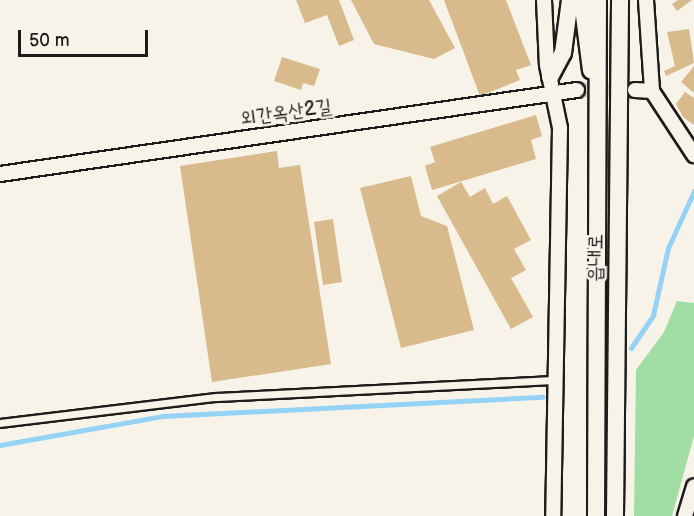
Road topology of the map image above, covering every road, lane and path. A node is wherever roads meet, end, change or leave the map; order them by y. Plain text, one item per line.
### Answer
1 (544, 0) edge
2 (570, 0) edge
3 (582, 0) edge
4 (598, 0) edge
5 (620, 0) edge
6 (646, 0) edge
7 (552, 85) junction
8 (577, 90) tunnel mouth
9 (635, 90) tunnel mouth
10 (652, 91) junction
11 (598, 98) junction
12 (694, 155) edge
13 (0, 174) edge
14 (555, 380) junction
15 (0, 423) edge
16 (694, 486) edge
17 (553, 516) edge
18 (596, 516) edge
19 (615, 516) edge
20 (685, 516) edge

1 - 7 street
2 - 7 street
3 - 11 street
4 - 11 street, 읍내로
5 - 19 street, 읍내로
6 - 10 street
7 - 8 street, 외간옥산2길
7 - 13 street, 외간옥산2길
7 - 14 street
9 - 10 street
10 - 12 street
11 - 18 street, 읍내로
14 - 15 lane
14 - 17 street
16 - 20 street

